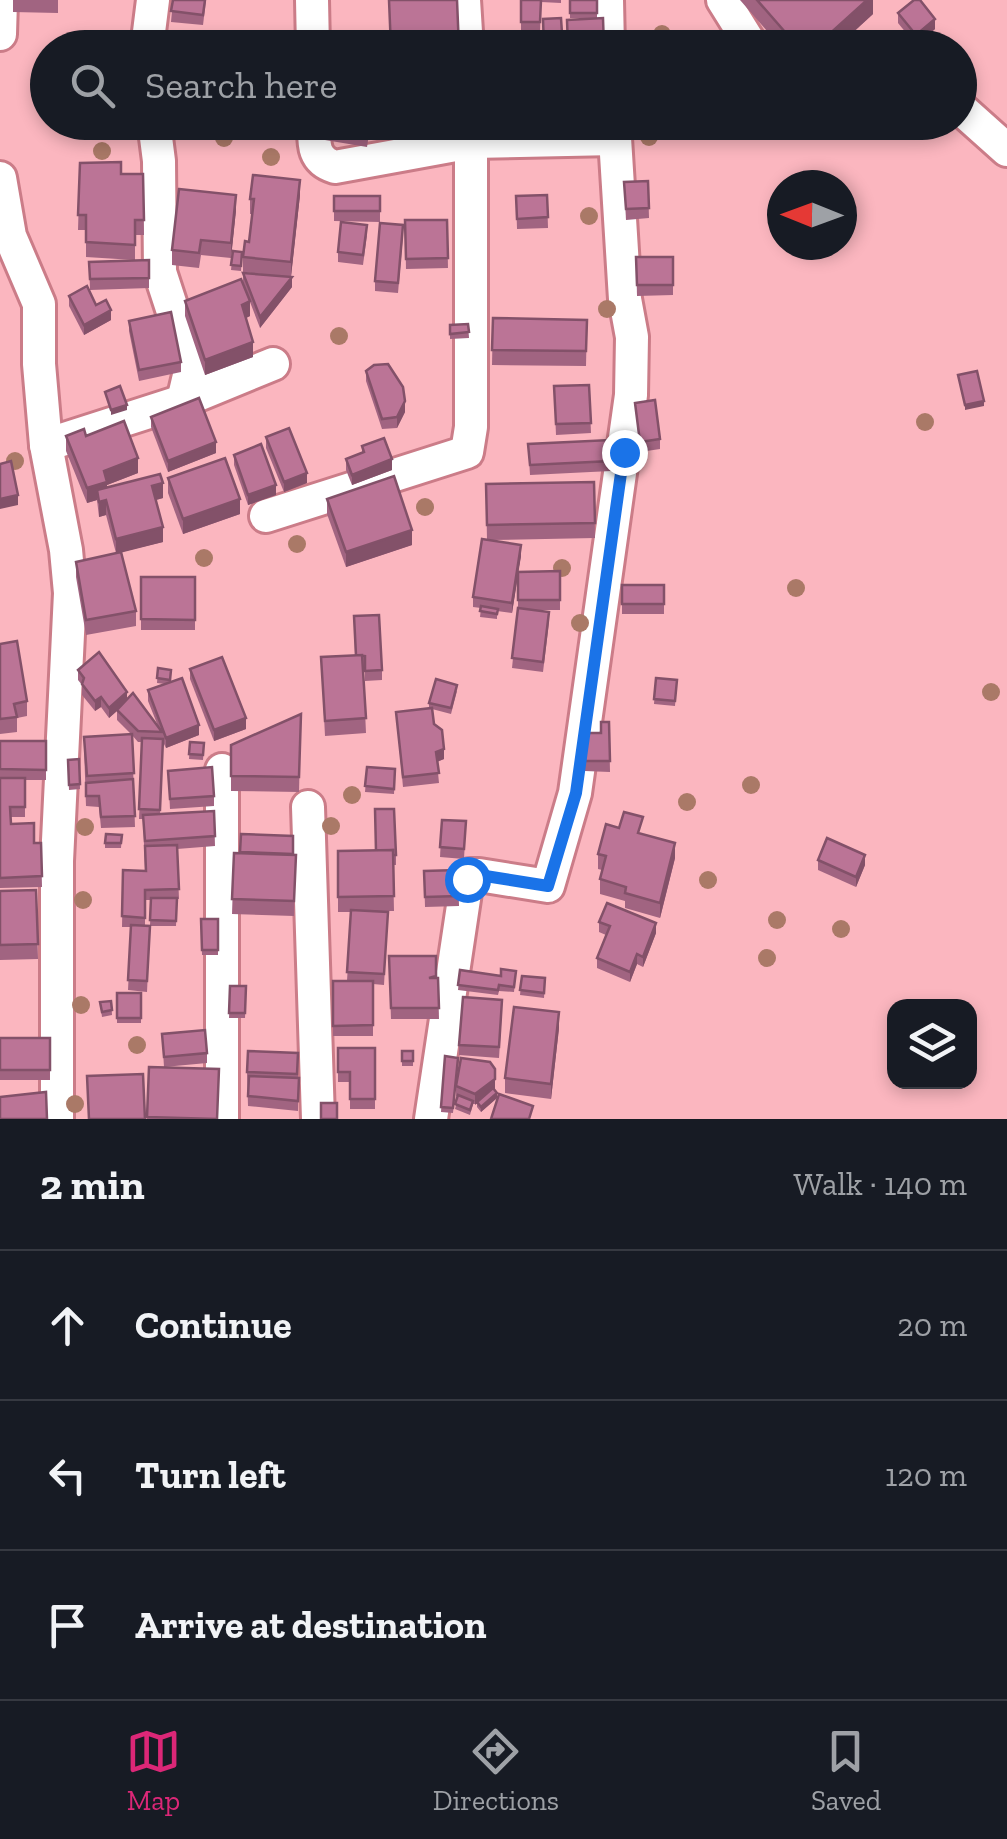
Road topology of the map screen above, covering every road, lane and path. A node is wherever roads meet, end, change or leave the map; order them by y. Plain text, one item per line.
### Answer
1 (0, 0) edge
2 (153, 0) edge
3 (312, 0) edge
4 (464, 0) edge
5 (608, 0) edge
6 (723, 0) edge
7 (149, 30) edge
8 (313, 30) edge
9 (466, 30) edge
10 (608, 30) edge
11 (742, 30) edge
12 (0, 34) edge
13 (977, 123) edge
14 (156, 140) edge
15 (314, 140) edge
16 (441, 140) edge
17 (472, 140) edge
18 (615, 140) edge
19 (1007, 150) edge
20 (0, 178) edge
21 (273, 364) dead end
22 (183, 400) junction
23 (46, 446) junction
24 (266, 516) dead end
25 (222, 770) dead end
26 (308, 807) dead end
27 (57, 1119) edge
28 (222, 1119) edge
29 (318, 1119) edge
30 (432, 1119) edge

1 - 12 street
2 - 7 street
3 - 8 street
4 - 9 street
5 - 10 street
6 - 11 street
13 - 19 street
14 - 22 street
15 - 16 street
17 - 24 street
18 - 30 street
20 - 23 street
21 - 22 street
22 - 23 street
23 - 27 street
25 - 28 street
26 - 29 street

